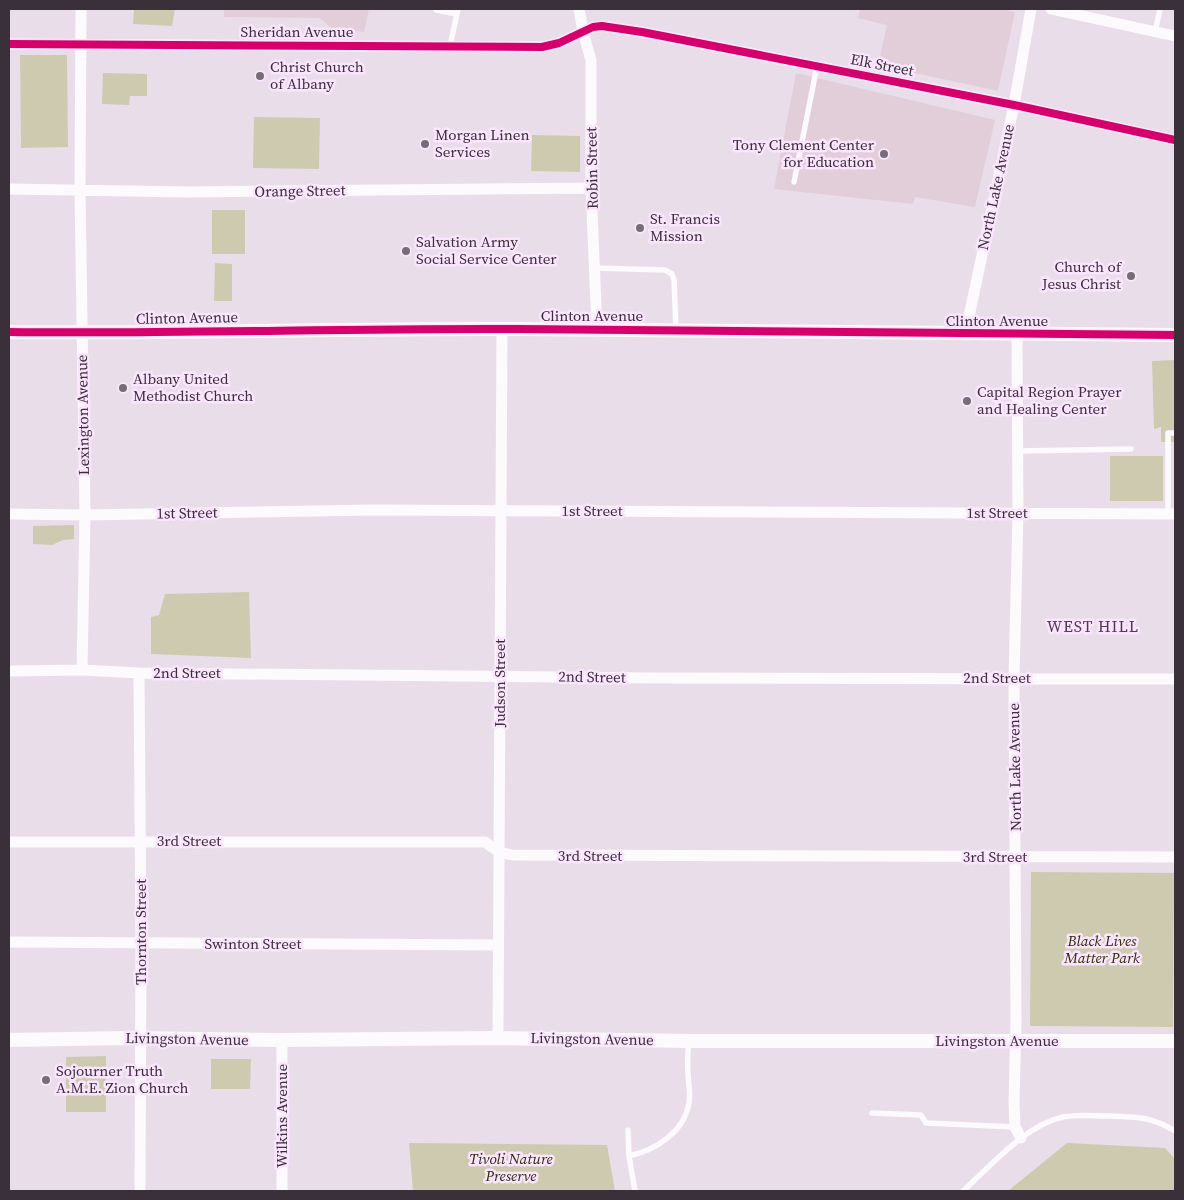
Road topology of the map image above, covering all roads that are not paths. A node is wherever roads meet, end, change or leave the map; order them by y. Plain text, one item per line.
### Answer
1 (81, 9) edge
2 (579, 9) edge
3 (1031, 9) edge
4 (1051, 9) edge
5 (1160, 9) edge
6 (436, 10) edge
7 (457, 11) edge
8 (583, 32) junction
9 (1155, 32) junction
10 (1175, 36) edge
11 (9, 44) edge
12 (82, 45) junction
13 (450, 46) junction
14 (817, 66) junction
15 (1014, 105) junction
16 (1175, 140) edge
17 (794, 182) dead end
18 (591, 188) junction
19 (9, 189) edge
20 (80, 191) junction
21 (595, 268) junction
22 (502, 329) junction
23 (598, 330) junction
24 (676, 330) junction
25 (9, 332) edge
26 (82, 333) junction
27 (965, 334) junction
28 (1017, 335) junction
29 (1175, 335) edge
30 (1175, 434) edge
31 (1131, 449) dead end
32 (1018, 451) junction
33 (502, 510) junction
34 (1018, 512) junction
35 (9, 514) edge
36 (1171, 514) edge
37 (85, 515) junction
38 (82, 670) junction
39 (9, 671) edge
40 (139, 673) junction
41 (500, 676) junction
42 (1014, 678) junction
43 (1175, 679) edge
44 (140, 841) junction
45 (9, 842) edge
46 (499, 852) junction
47 (1015, 857) junction
48 (1175, 857) edge
49 (9, 942) edge
50 (141, 943) junction
51 (498, 946) junction
52 (140, 1038) junction
53 (498, 1038) junction
54 (9, 1040) edge
55 (282, 1040) junction
56 (688, 1041) junction
57 (1016, 1041) junction
58 (1175, 1041) edge
59 (872, 1113) dead end
60 (1014, 1127) junction
61 (628, 1130) dead end
62 (1175, 1130) edge
63 (1021, 1138) junction
64 (629, 1156) junction
65 (140, 1191) edge
66 (282, 1191) edge
67 (636, 1191) edge
68 (962, 1191) edge

1 - 12 street, Lexington Avenue
2 - 8 street, Robin Street
3 - 15 street, North Lake Avenue
4 - 9 street
5 - 9 lane
6 - 7 lane
7 - 13 lane
8 - 13 street, Sheridan Avenue
8 - 14 street, Elk Street
8 - 18 street, Robin Street
9 - 10 street
11 - 12 street, Sheridan Avenue
12 - 13 street, Sheridan Avenue
12 - 20 street, Lexington Avenue
14 - 15 street, Elk Street
14 - 17 lane
15 - 16 street, Elk Street
15 - 27 street, North Lake Avenue
18 - 20 street, Orange Street
18 - 21 street, Robin Street
19 - 20 street, Orange Street
20 - 26 street, Lexington Avenue
21 - 23 street, Robin Street
21 - 24 lane
22 - 23 street, Clinton Avenue
22 - 26 street, Clinton Avenue
22 - 33 street, Judson Street
23 - 24 street, Clinton Avenue
24 - 27 street, Clinton Avenue
25 - 26 street, Clinton Avenue
26 - 37 street, Lexington Avenue
27 - 28 street, Clinton Avenue
28 - 29 street, Clinton Avenue
28 - 32 street, North Lake Avenue
30 - 36 lane
31 - 32 lane
32 - 34 street, North Lake Avenue
33 - 34 street, 1st Street
33 - 37 street, 1st Street
33 - 41 street, Judson Street
34 - 36 street, 1st Street
34 - 42 street, North Lake Avenue
35 - 37 street, 1st Street
37 - 38 street, Lexington Avenue
38 - 39 street, 2nd Street
38 - 40 street, 2nd Street
40 - 41 street, 2nd Street
40 - 44 street, Thornton Street
41 - 42 street, 2nd Street
41 - 46 street, Judson Street
42 - 43 street, 2nd Street
42 - 47 street, North Lake Avenue
44 - 45 street, 3rd Street
44 - 46 street, 3rd Street
44 - 50 street, Thornton Street
46 - 47 street, 3rd Street
46 - 51 street, Judson Street
47 - 48 street, 3rd Street
47 - 57 street, North Lake Avenue
49 - 50 street, Swinton Street
50 - 51 street, Swinton Street
50 - 52 street, Thornton Street
51 - 53 street, Judson Street
52 - 54 street, Livingston Avenue
52 - 55 street, Livingston Avenue
52 - 65 street, Thornton Street
53 - 55 street, Livingston Avenue
53 - 56 street, Livingston Avenue
55 - 66 street, Wilkins Avenue
56 - 57 street, Livingston Avenue
56 - 64 lane
57 - 58 street, Livingston Avenue
57 - 60 street, North Lake Avenue
59 - 60 lane
60 - 63 street
61 - 64 lane
62 - 63 lane
63 - 68 lane
64 - 67 lane

